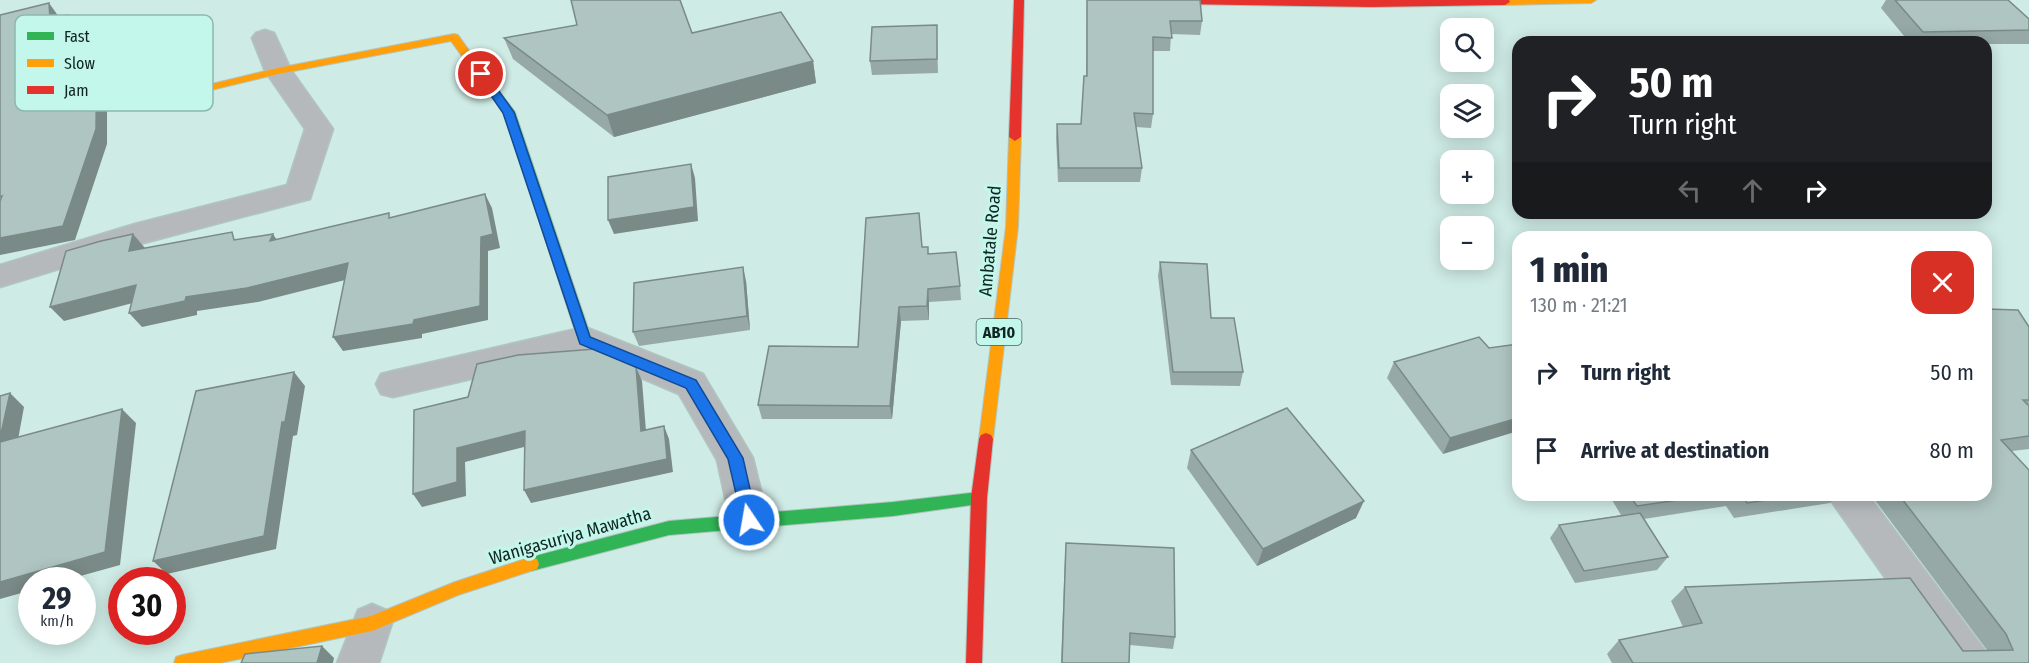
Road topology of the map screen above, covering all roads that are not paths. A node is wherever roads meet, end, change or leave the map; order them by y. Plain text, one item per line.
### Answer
1 (1019, 0) edge
2 (1117, 0) edge
3 (1591, 0) edge
4 (265, 38) dead end
5 (278, 71) junction
6 (213, 87) edge
7 (0, 276) edge
8 (585, 340) junction
9 (393, 384) dead end
10 (979, 498) junction
11 (1850, 501) edge
12 (749, 520) junction
13 (372, 623) junction
14 (182, 663) edge
15 (357, 663) edge
16 (974, 663) edge
17 (1969, 663) edge

1 - 10 street, Ambatale Road / AB10
2 - 3 street
4 - 5 street
5 - 6 street
5 - 7 street
5 - 8 street
8 - 9 street
8 - 12 street
10 - 12 street, Wanigasuriya Mawatha
10 - 16 street, Ambatale Road / AB10
11 - 17 street
12 - 13 street, Wanigasuriya Mawatha
13 - 14 street, Wanigasuriya Mawatha
13 - 15 street

